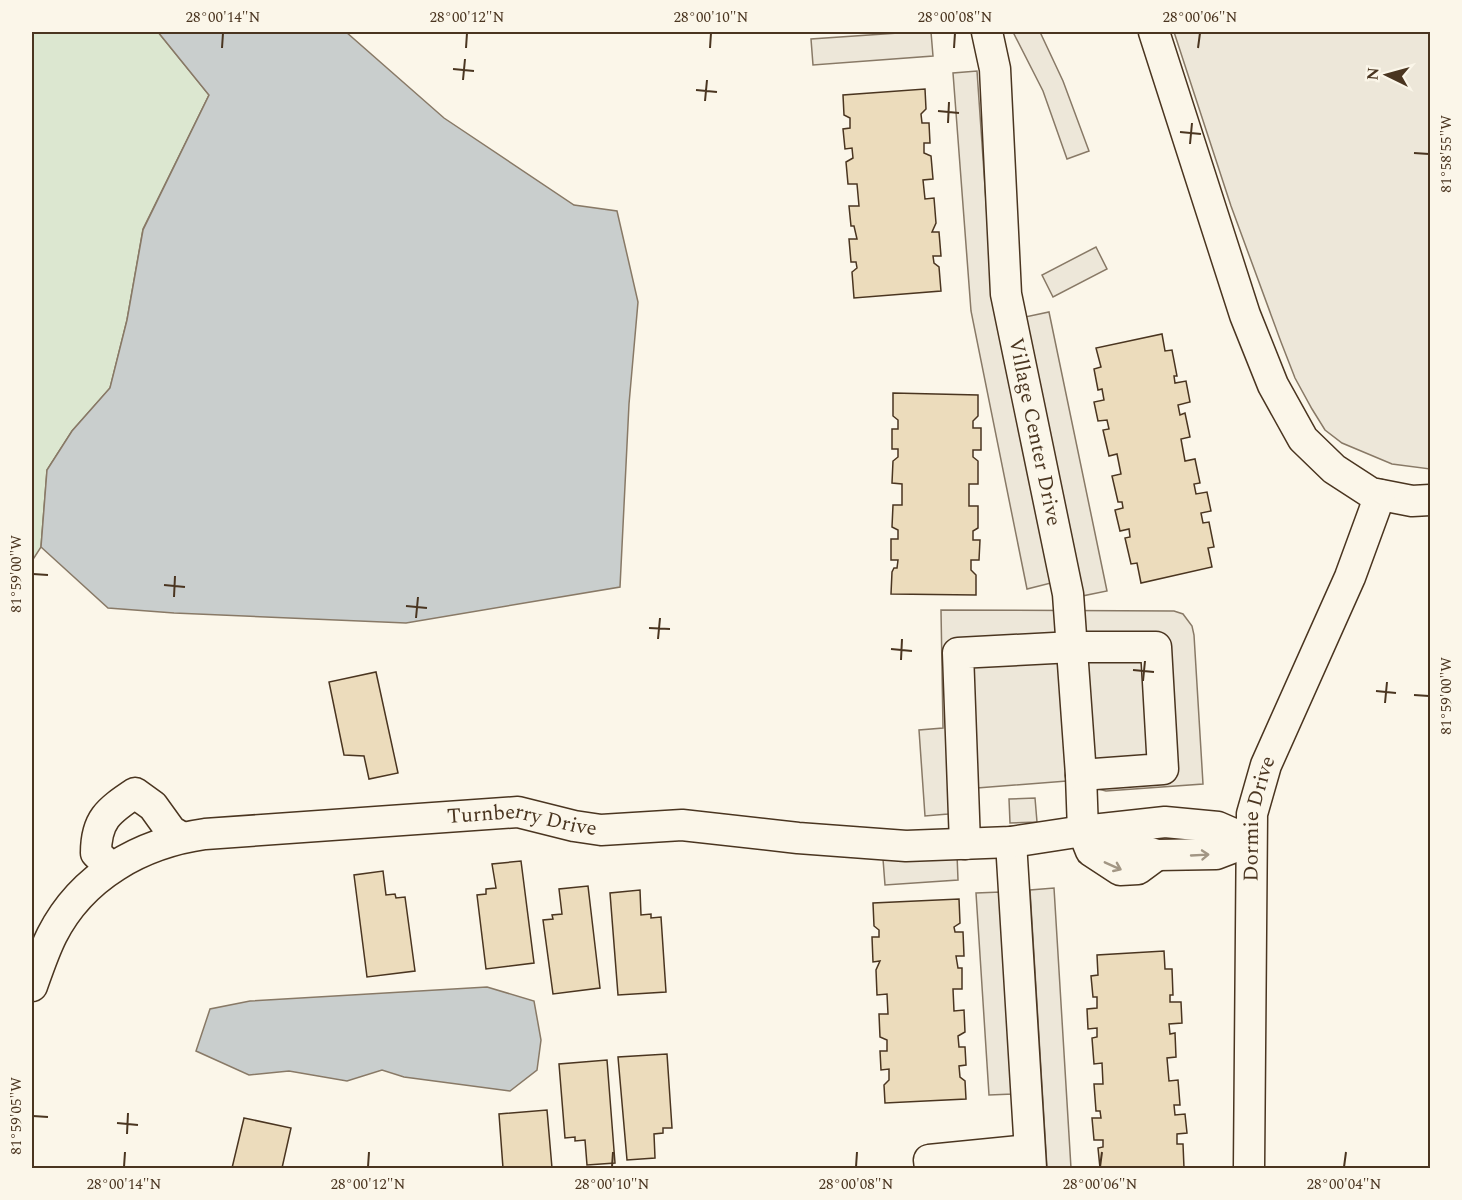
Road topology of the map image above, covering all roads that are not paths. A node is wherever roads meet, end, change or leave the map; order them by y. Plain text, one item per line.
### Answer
1 (987, 32) edge
2 (1154, 32) edge
3 (1380, 495) junction
4 (1431, 500) edge
5 (1073, 647) junction
6 (1081, 775) junction
7 (1083, 831) junction
8 (181, 837) junction
9 (1250, 841) junction
10 (1011, 842) junction
11 (965, 844) junction
12 (111, 868) junction
13 (32, 986) edge
14 (1030, 1159) edge
15 (930, 1168) edge
16 (1249, 1168) edge

1 - 5 street, Village Center Drive
2 - 3 street
3 - 4 street
3 - 9 street, Dormie Drive
5 - 6 street, Village Center Drive
5 - 6 street
5 - 11 street
6 - 7 street, Village Center Drive
7 - 9 street, Turnberry Drive
7 -> 9 street, Turnberry Drive
7 - 10 street, Turnberry Drive
8 - 11 street, Turnberry Drive
8 - 12 street, Turnberry Drive
8 - 12 street
9 - 16 street, Dormie Drive
10 - 11 street, Turnberry Drive
10 - 14 street
12 - 13 street, Turnberry Drive
14 - 15 street

